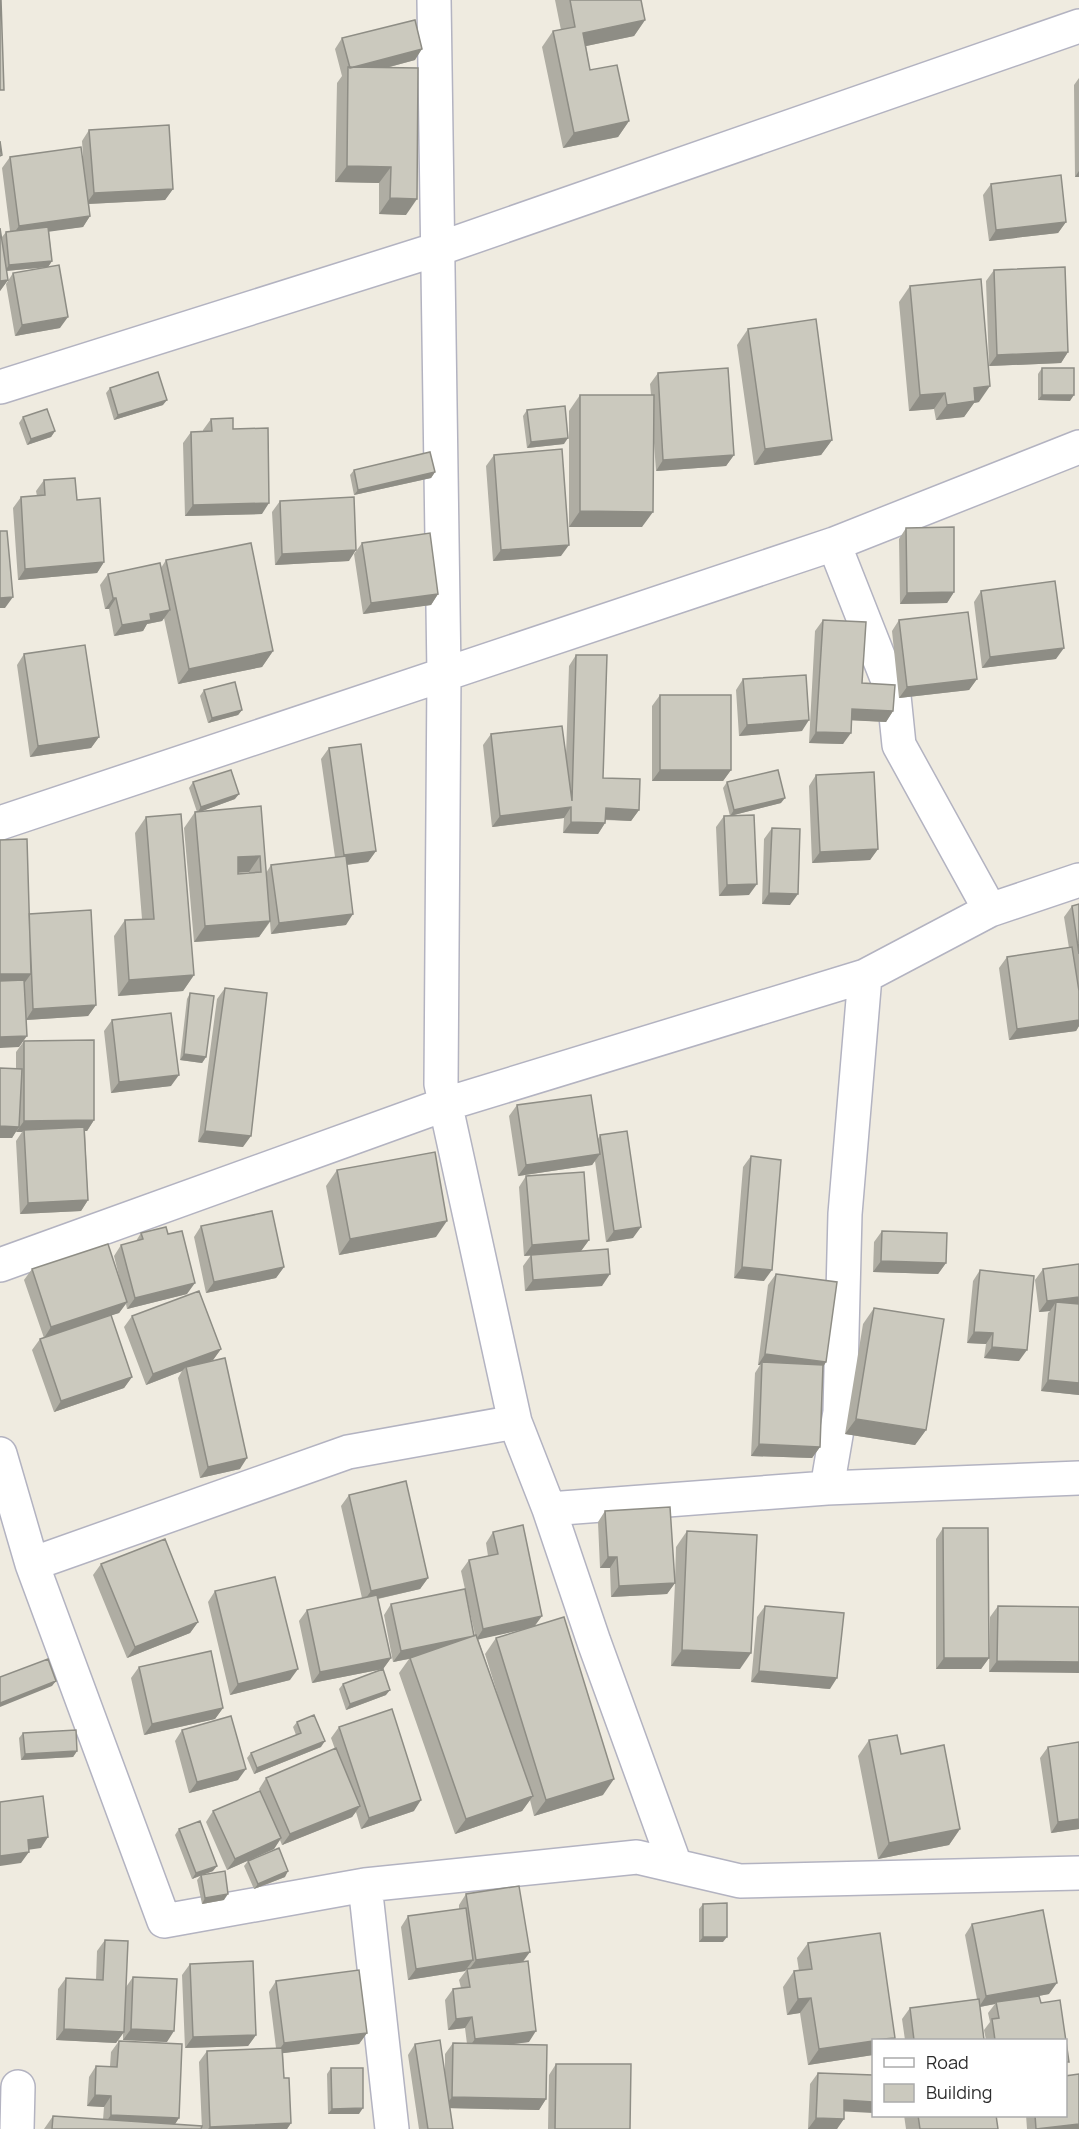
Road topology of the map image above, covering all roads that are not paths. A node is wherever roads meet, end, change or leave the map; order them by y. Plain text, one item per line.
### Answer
1 (434, 0) edge
2 (1079, 26) edge
3 (438, 249) junction
4 (0, 387) edge
5 (1079, 447) edge
6 (834, 544) junction
7 (444, 674) junction
8 (0, 824) edge
9 (1079, 880) edge
10 (990, 910) junction
11 (865, 976) junction
12 (446, 1104) junction
13 (0, 1264) edge
14 (515, 1422) junction
15 (0, 1454) edge
16 (1079, 1478) edge
17 (827, 1488) junction
18 (549, 1509) junction
19 (32, 1564) junction
20 (658, 1819) junction
21 (637, 1857) junction
22 (675, 1865) junction
23 (1079, 1872) edge
24 (365, 1885) junction
25 (18, 2087) dead end
26 (17, 2129) edge
27 (392, 2129) edge

1 - 3 street
2 - 3 street
3 - 4 street
3 - 7 street
5 - 6 street
6 - 7 street
6 - 10 street
7 - 8 street
7 - 12 street
9 - 10 street
10 - 11 street
11 - 12 street
11 - 17 street
12 - 13 street
12 - 14 street
14 - 18 street
14 - 19 street
15 - 19 street
16 - 17 street
17 - 18 street
18 - 20 street
19 - 24 street
20 - 21 street
20 - 22 street
21 - 22 street
21 - 24 street
22 - 23 street
24 - 27 street
25 - 26 street

